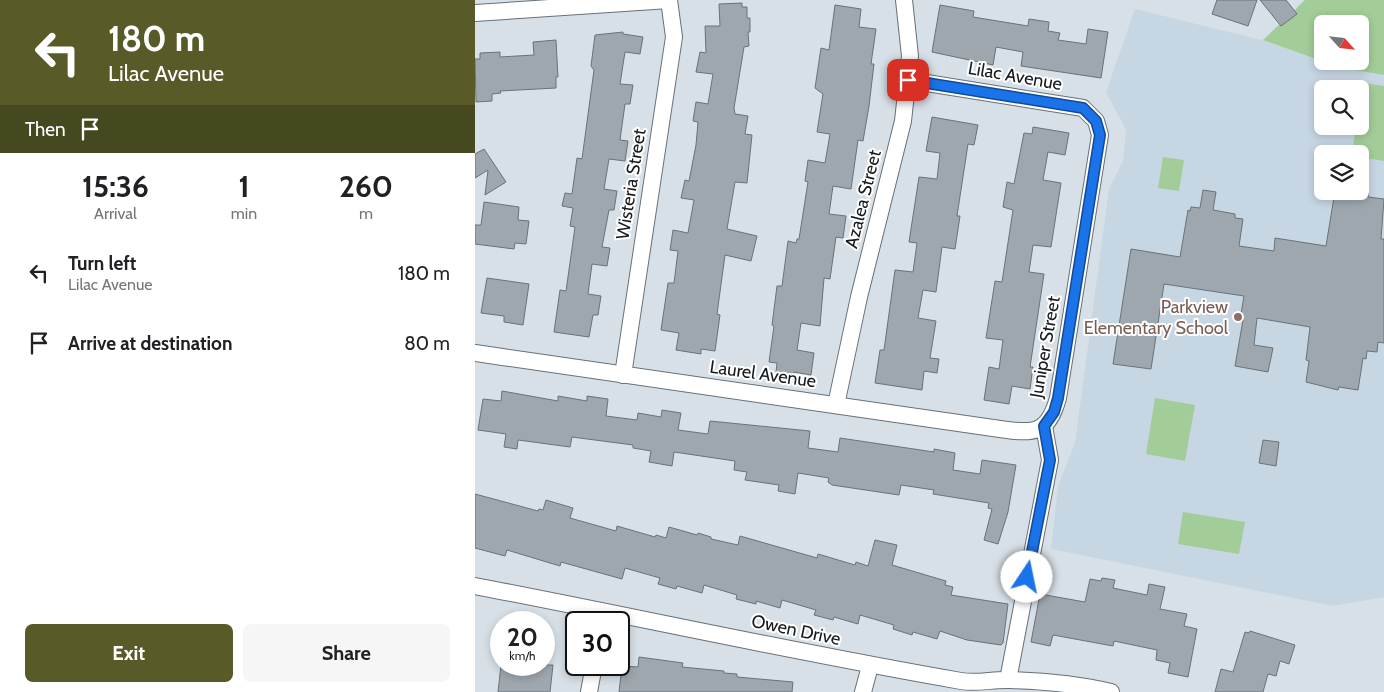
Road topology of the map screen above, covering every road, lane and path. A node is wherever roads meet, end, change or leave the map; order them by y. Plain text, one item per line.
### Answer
1 (669, 0) edge
2 (904, 0) edge
3 (475, 13) edge
4 (908, 80) junction
5 (1100, 135) joint
6 (475, 353) edge
7 (623, 375) junction
8 (836, 405) junction
9 (1044, 426) junction
10 (475, 586) edge
11 (579, 611) edge
12 (630, 622) edge
13 (870, 666) junction
14 (592, 676) edge
15 (1008, 680) junction
16 (589, 692) edge
17 (863, 692) edge
18 (1111, 692) edge

1 - 3 street
1 - 7 street, Wisteria Street
2 - 4 street, Azalea Street
4 - 5 street, Lilac Avenue
4 - 8 street, Azalea Street
5 - 9 street, Juniper Street
6 - 7 street, Laurel Avenue
7 - 8 street, Laurel Avenue
8 - 9 street, Laurel Avenue
9 - 15 street
10 - 11 street, Owen Drive
12 - 13 street, Owen Drive
13 - 15 street, Owen Drive
13 - 17 street
14 - 16 street
15 - 18 street, Owen Drive

